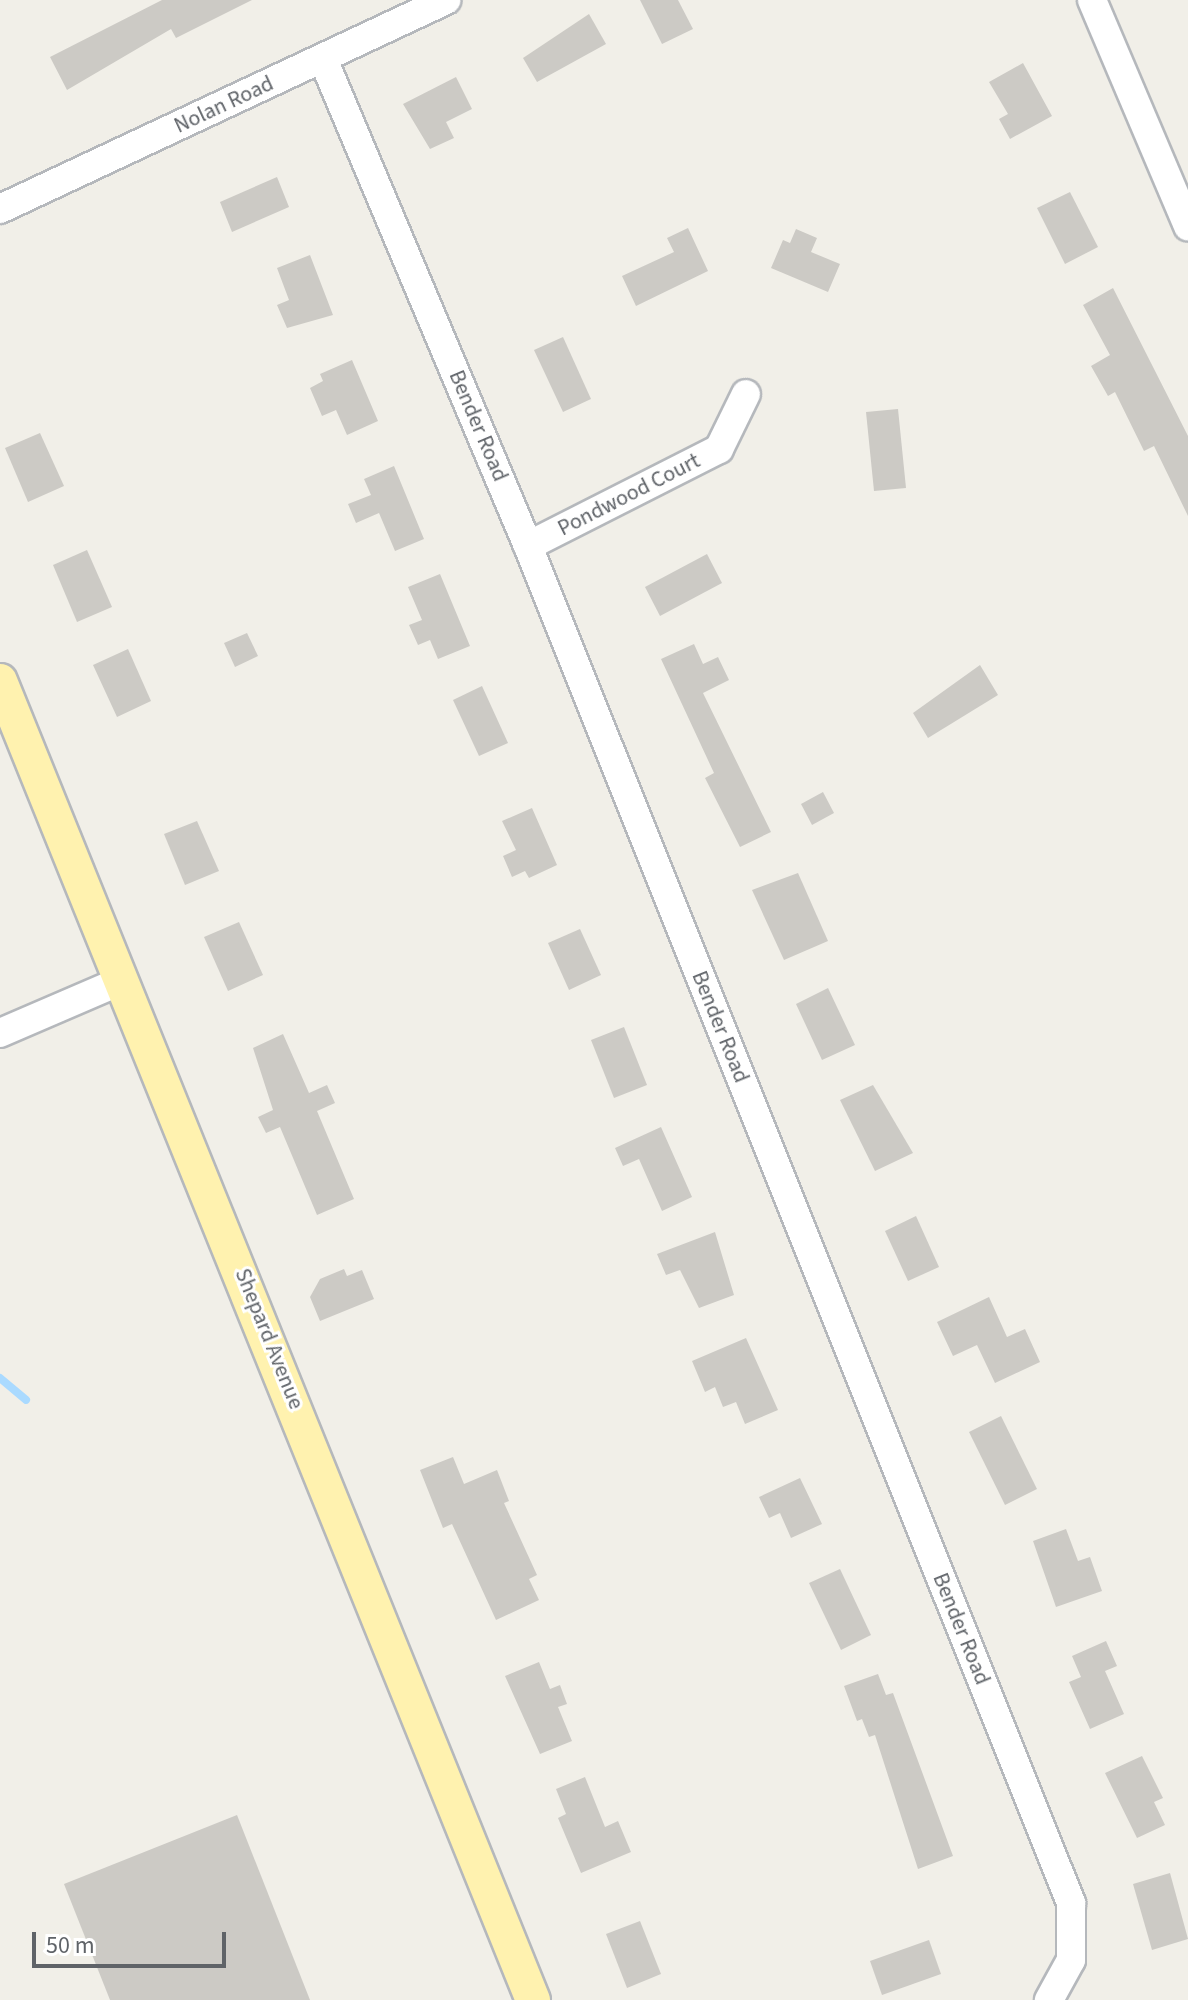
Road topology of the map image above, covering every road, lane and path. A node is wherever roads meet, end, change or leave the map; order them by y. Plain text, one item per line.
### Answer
1 (447, 0) edge
2 (1092, 0) edge
3 (323, 59) junction
4 (0, 209) edge
5 (1188, 226) edge
6 (746, 394) dead end
7 (528, 546) junction
8 (0, 681) edge
9 (123, 980) junction
10 (0, 1033) edge
11 (533, 2000) edge
12 (1049, 2000) edge

1 - 3 street, Nolan Road
2 - 5 street
3 - 4 street, Nolan Road
3 - 7 street, Bender Road
6 - 7 street, Pondwood Court
7 - 12 street, Bender Road
8 - 9 main road, Shepard Avenue
9 - 10 street
9 - 11 main road, Shepard Avenue

